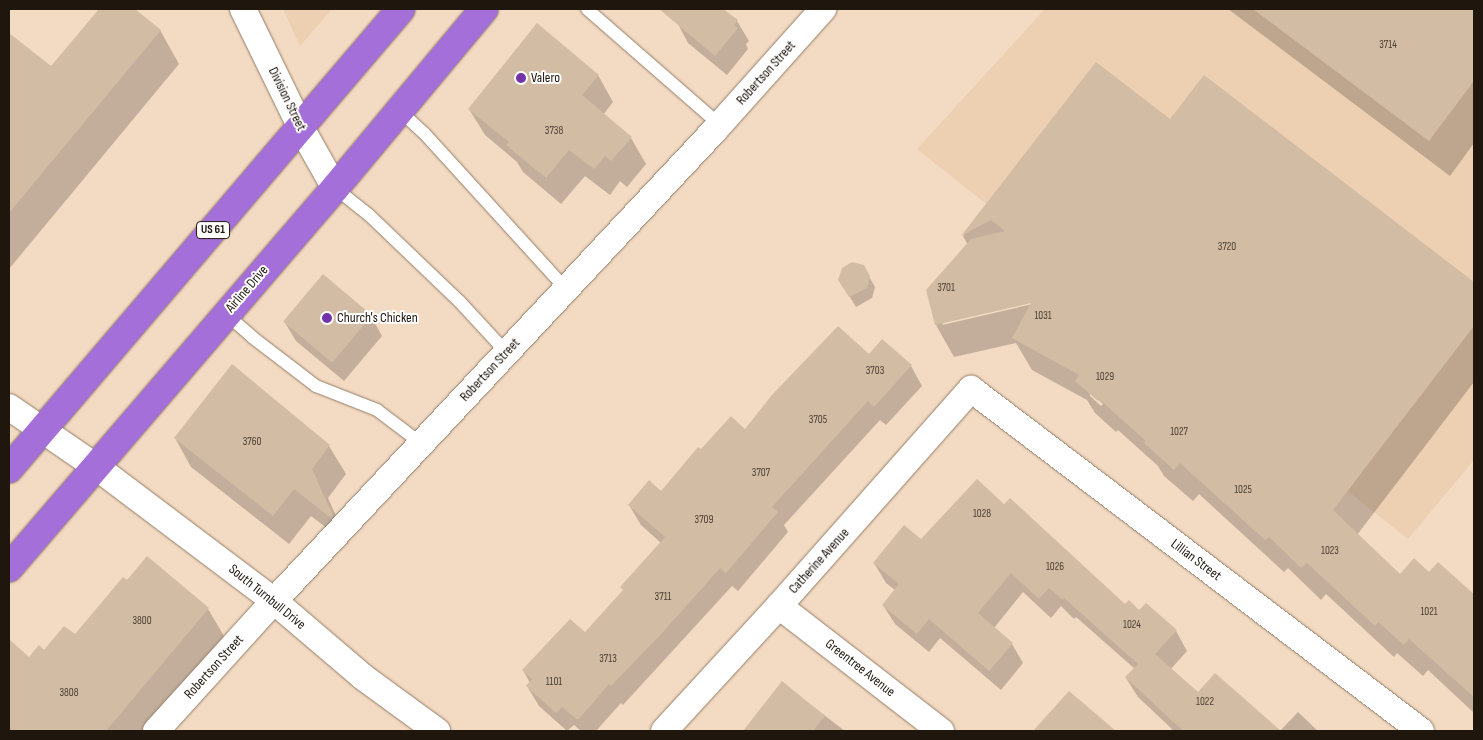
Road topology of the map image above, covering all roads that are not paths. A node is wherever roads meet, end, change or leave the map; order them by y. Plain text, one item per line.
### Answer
1 (401, 9) edge
2 (484, 9) edge
3 (587, 9) edge
4 (823, 9) edge
5 (249, 11) edge
6 (399, 110) junction
7 (720, 125) junction
8 (301, 128) junction
9 (335, 188) junction
10 (566, 289) junction
11 (226, 314) junction
12 (507, 353) junction
13 (972, 389) joint
14 (9, 407) edge
15 (40, 431) junction
16 (422, 444) junction
17 (95, 466) junction
18 (9, 469) edge
19 (9, 568) edge
20 (274, 601) junction
21 (779, 606) junction
22 (156, 731) edge
23 (438, 731) edge
24 (664, 731) edge
25 (941, 731) edge
26 (1421, 731) edge

1 - 8 highway, US 61
2 - 6 highway, Airline Drive
3 - 7 lane
4 - 7 street, Robertson Street
5 - 8 street, Division Street
6 - 9 highway, Airline Drive
6 - 10 lane
7 - 10 street, Robertson Street
8 - 9 street, Division Street
8 - 15 highway, US 61
9 - 11 highway, Airline Drive
9 - 12 lane
10 - 12 street, Robertson Street
11 - 16 lane
11 - 17 highway, Airline Drive
12 - 16 street, Robertson Street
13 - 21 street, Catherine Avenue
13 - 26 street, Lillian Street
14 - 15 street, South Turnbull Drive
15 - 17 street, South Turnbull Drive
15 - 18 highway, US 61
16 - 20 street, Robertson Street
17 - 19 highway, Airline Drive
17 - 20 street, South Turnbull Drive
20 - 22 street, Robertson Street
20 - 23 street, South Turnbull Drive
21 - 24 street, Catherine Avenue
21 - 25 street, Greentree Avenue

